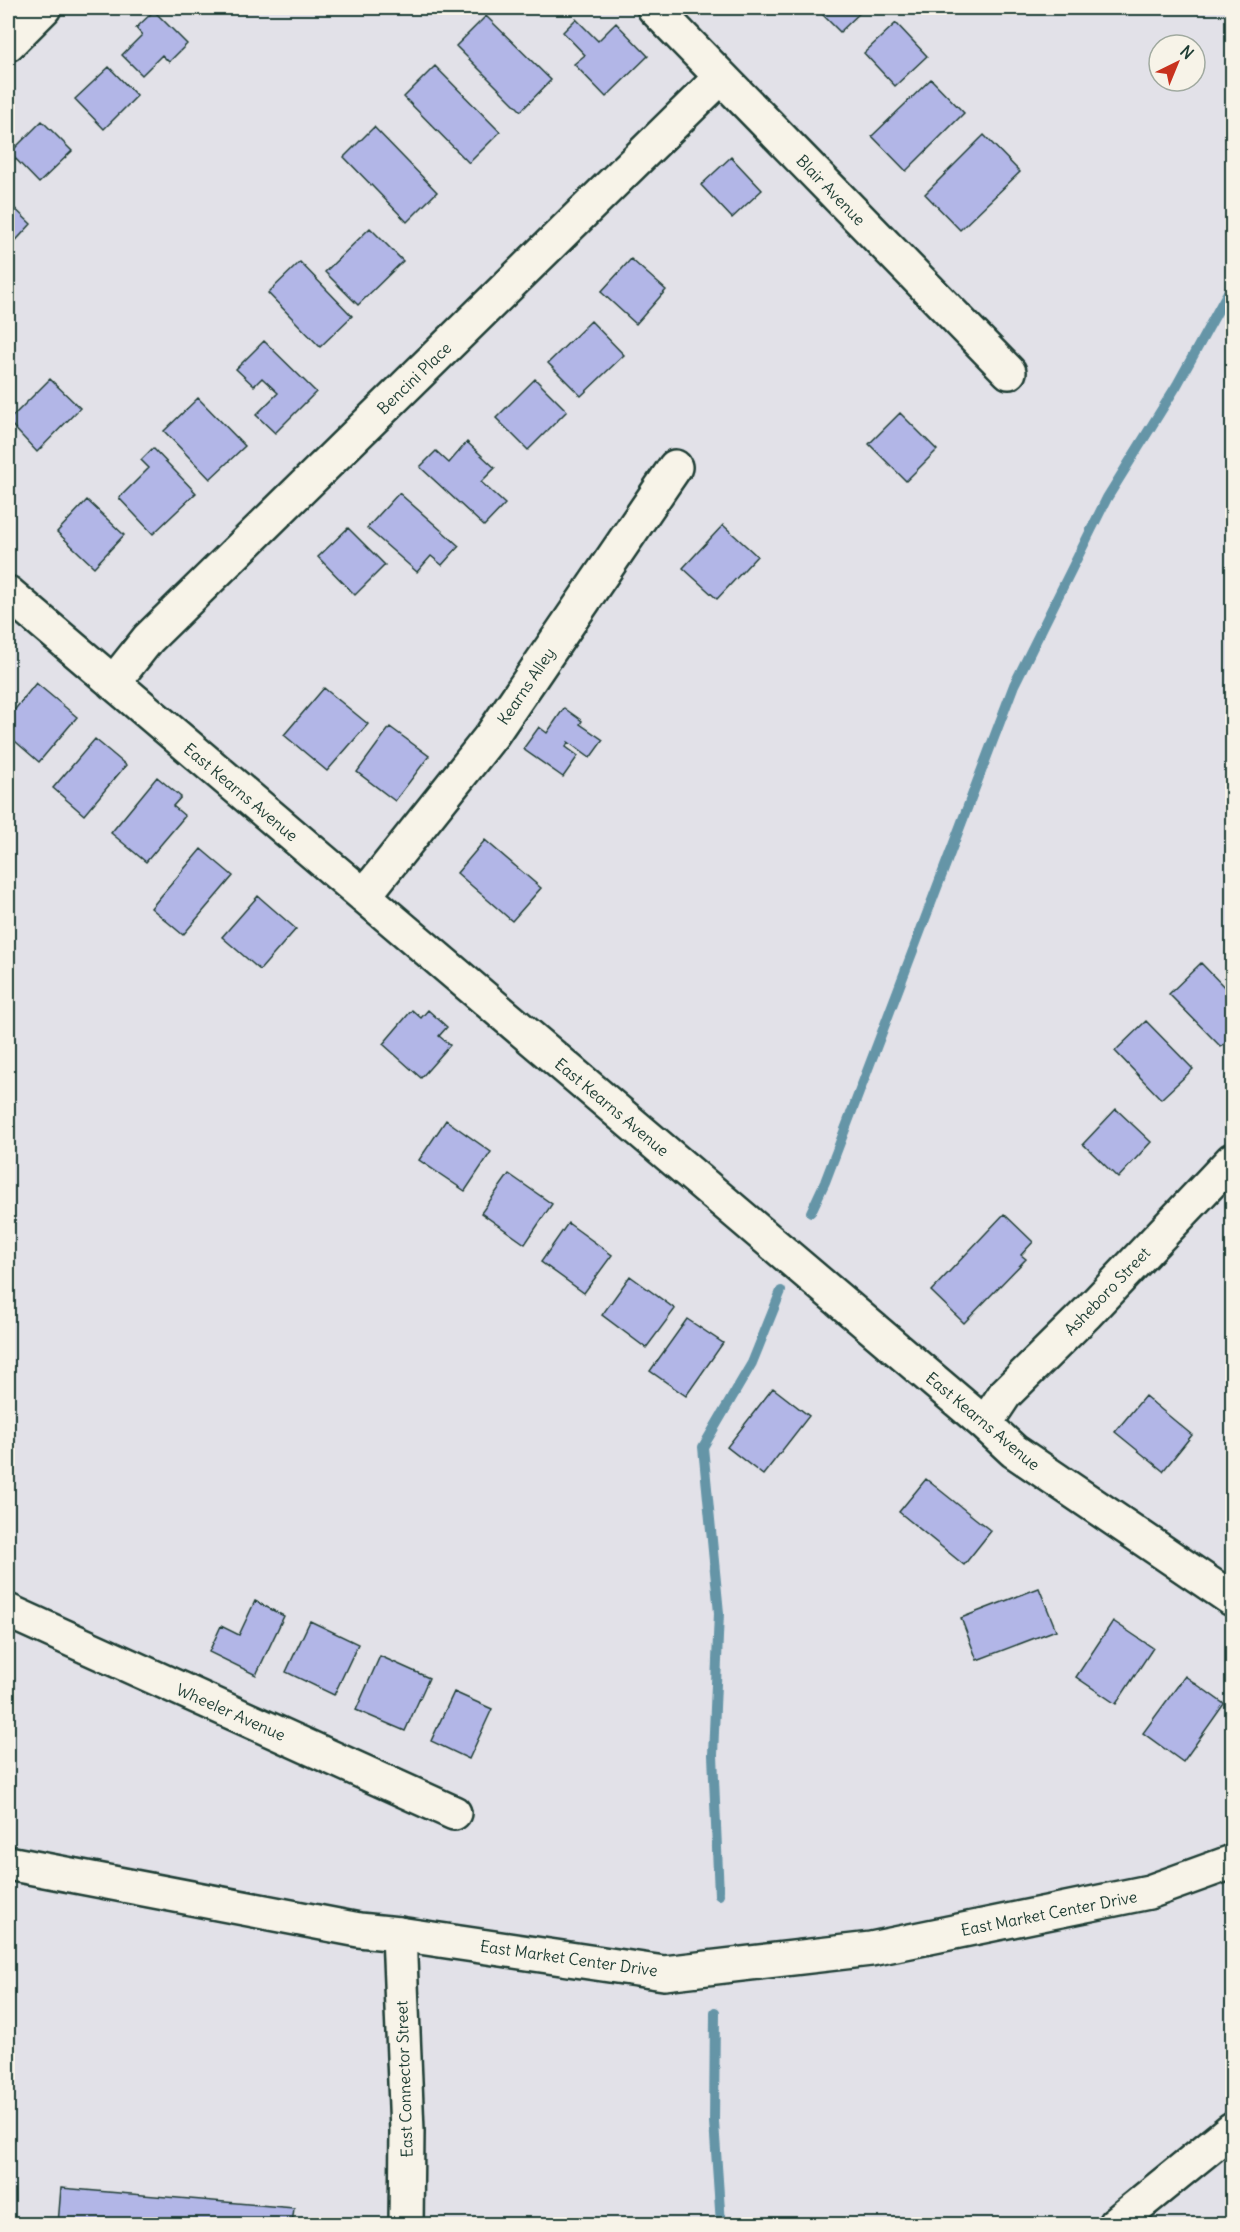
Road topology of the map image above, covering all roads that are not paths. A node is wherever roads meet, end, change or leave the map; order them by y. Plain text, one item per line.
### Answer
1 (44, 8) edge
2 (654, 8) edge
3 (8, 44) edge
4 (721, 77) junction
5 (1009, 372) dead end
6 (675, 467) dead end
7 (8, 593) edge
8 (113, 683) junction
9 (364, 896) junction
10 (1233, 1160) edge
11 (986, 1424) junction
12 (1233, 1599) edge
13 (8, 1611) edge
14 (454, 1813) dead end
15 (1233, 1862) edge
16 (8, 1863) edge
17 (399, 1934) junction
18 (1233, 2129) edge
19 (406, 2224) edge
20 (1115, 2224) edge

1 - 3 street
2 - 4 street, Blair Avenue
4 - 5 street, Blair Avenue
4 - 8 street, Bencini Place
6 - 9 street, Kearns Alley
7 - 8 street, East Kearns Avenue
8 - 9 street, East Kearns Avenue
9 - 11 street, East Kearns Avenue
10 - 11 street, Asheboro Street
11 - 12 street, East Kearns Avenue
13 - 14 street, Wheeler Avenue
15 - 17 street, East Market Center Drive
16 - 17 street, East Market Center Drive
17 - 19 street, East Connector Street
18 - 20 street

